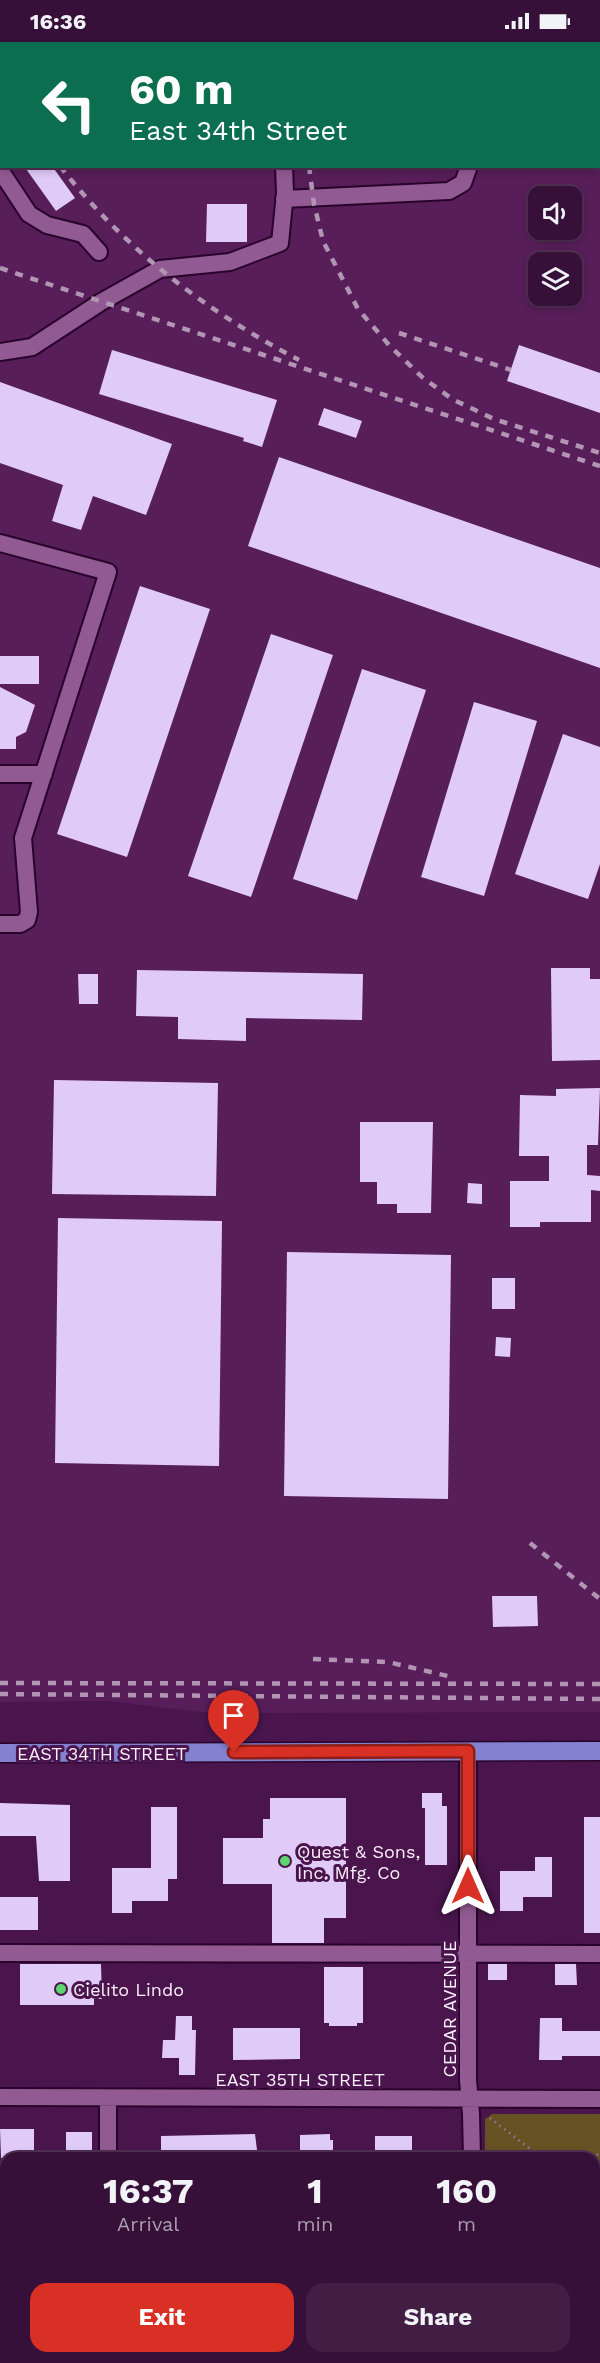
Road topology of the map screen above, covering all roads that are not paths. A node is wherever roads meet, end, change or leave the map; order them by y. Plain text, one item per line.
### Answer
1 (284, 168) edge
2 (468, 168) edge
3 (0, 170) edge
4 (284, 199) junction
5 (99, 252) dead end
6 (0, 352) edge
7 (0, 543) edge
8 (0, 774) edge
9 (44, 774) junction
10 (0, 924) edge
11 (468, 1751) junction
12 (600, 1751) edge
13 (0, 1753) edge
14 (0, 1953) edge
15 (468, 1954) junction
16 (600, 1954) edge
17 (0, 2097) edge
18 (108, 2098) junction
19 (470, 2098) junction
20 (600, 2099) edge
21 (108, 2152) edge
22 (472, 2152) edge

1 - 4 street
2 - 4 street
3 - 5 street
4 - 6 street
7 - 9 street
8 - 9 street
9 - 10 street
11 - 12 main road, EAST 34TH STREET
11 - 13 main road, EAST 34TH STREET
11 - 15 street, CEDAR AVENUE
14 - 15 street
15 - 16 street
15 - 19 street, CEDAR AVENUE
17 - 18 street, EAST 35TH STREET
18 - 19 street, EAST 35TH STREET
18 - 21 street
19 - 20 street, EAST 35TH STREET
19 - 22 street, CEDAR AVENUE

